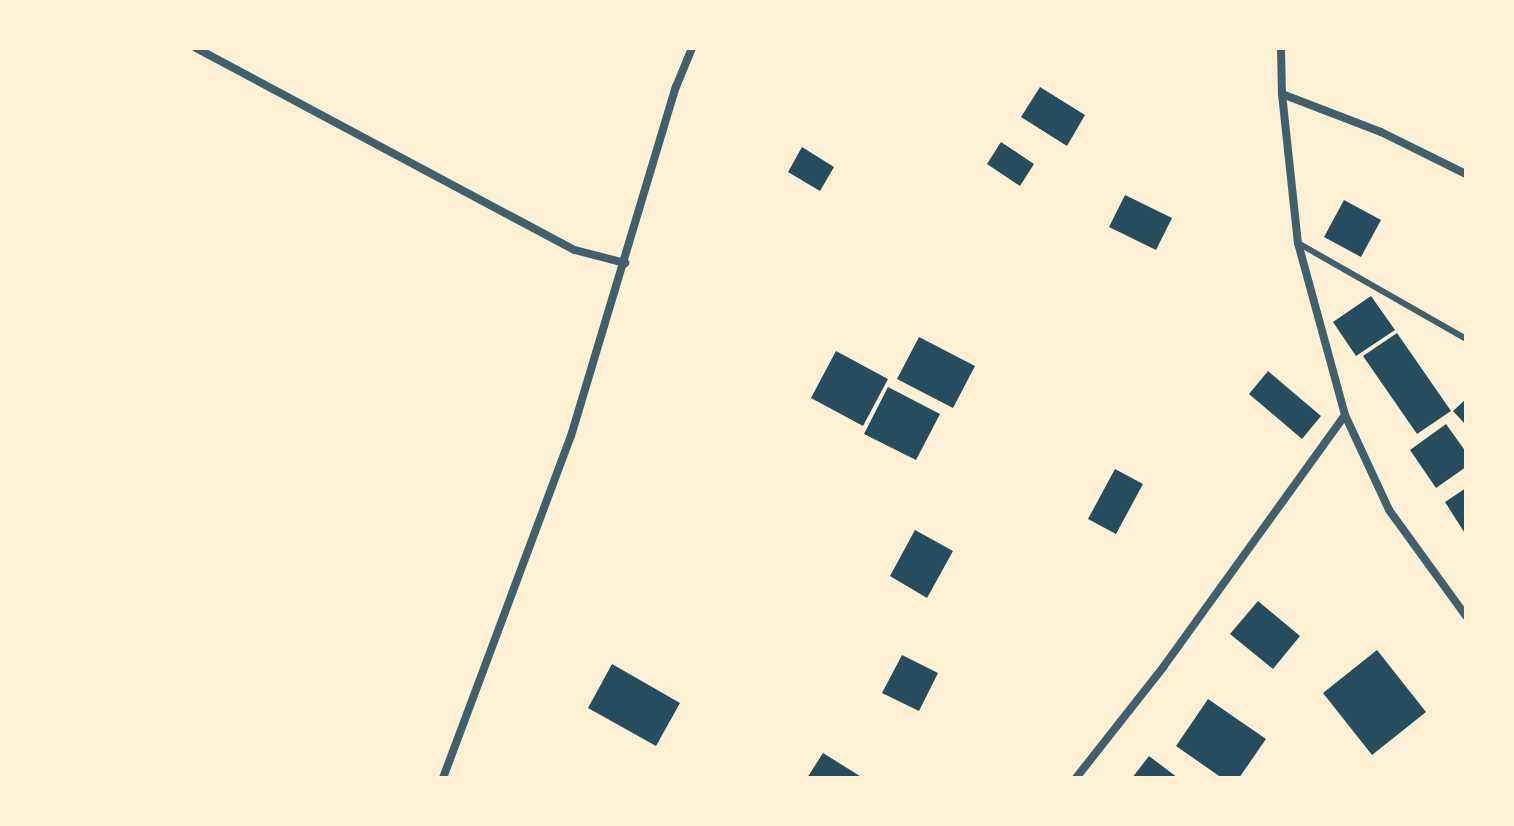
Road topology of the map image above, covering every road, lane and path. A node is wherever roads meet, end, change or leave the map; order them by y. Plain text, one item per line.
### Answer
1 (196, 48) edge
2 (692, 48) edge
3 (1281, 48) edge
4 (1282, 94) junction
5 (1466, 174) edge
6 (1298, 243) junction
7 (625, 263) junction
8 (1466, 339) edge
9 (1345, 415) junction
10 (1466, 616) edge
11 (443, 778) edge
12 (1076, 778) edge

1 - 7 street
2 - 7 street
3 - 4 street
4 - 5 street
4 - 6 street
6 - 8 lane
6 - 9 street
7 - 11 street
9 - 10 street
9 - 12 street

